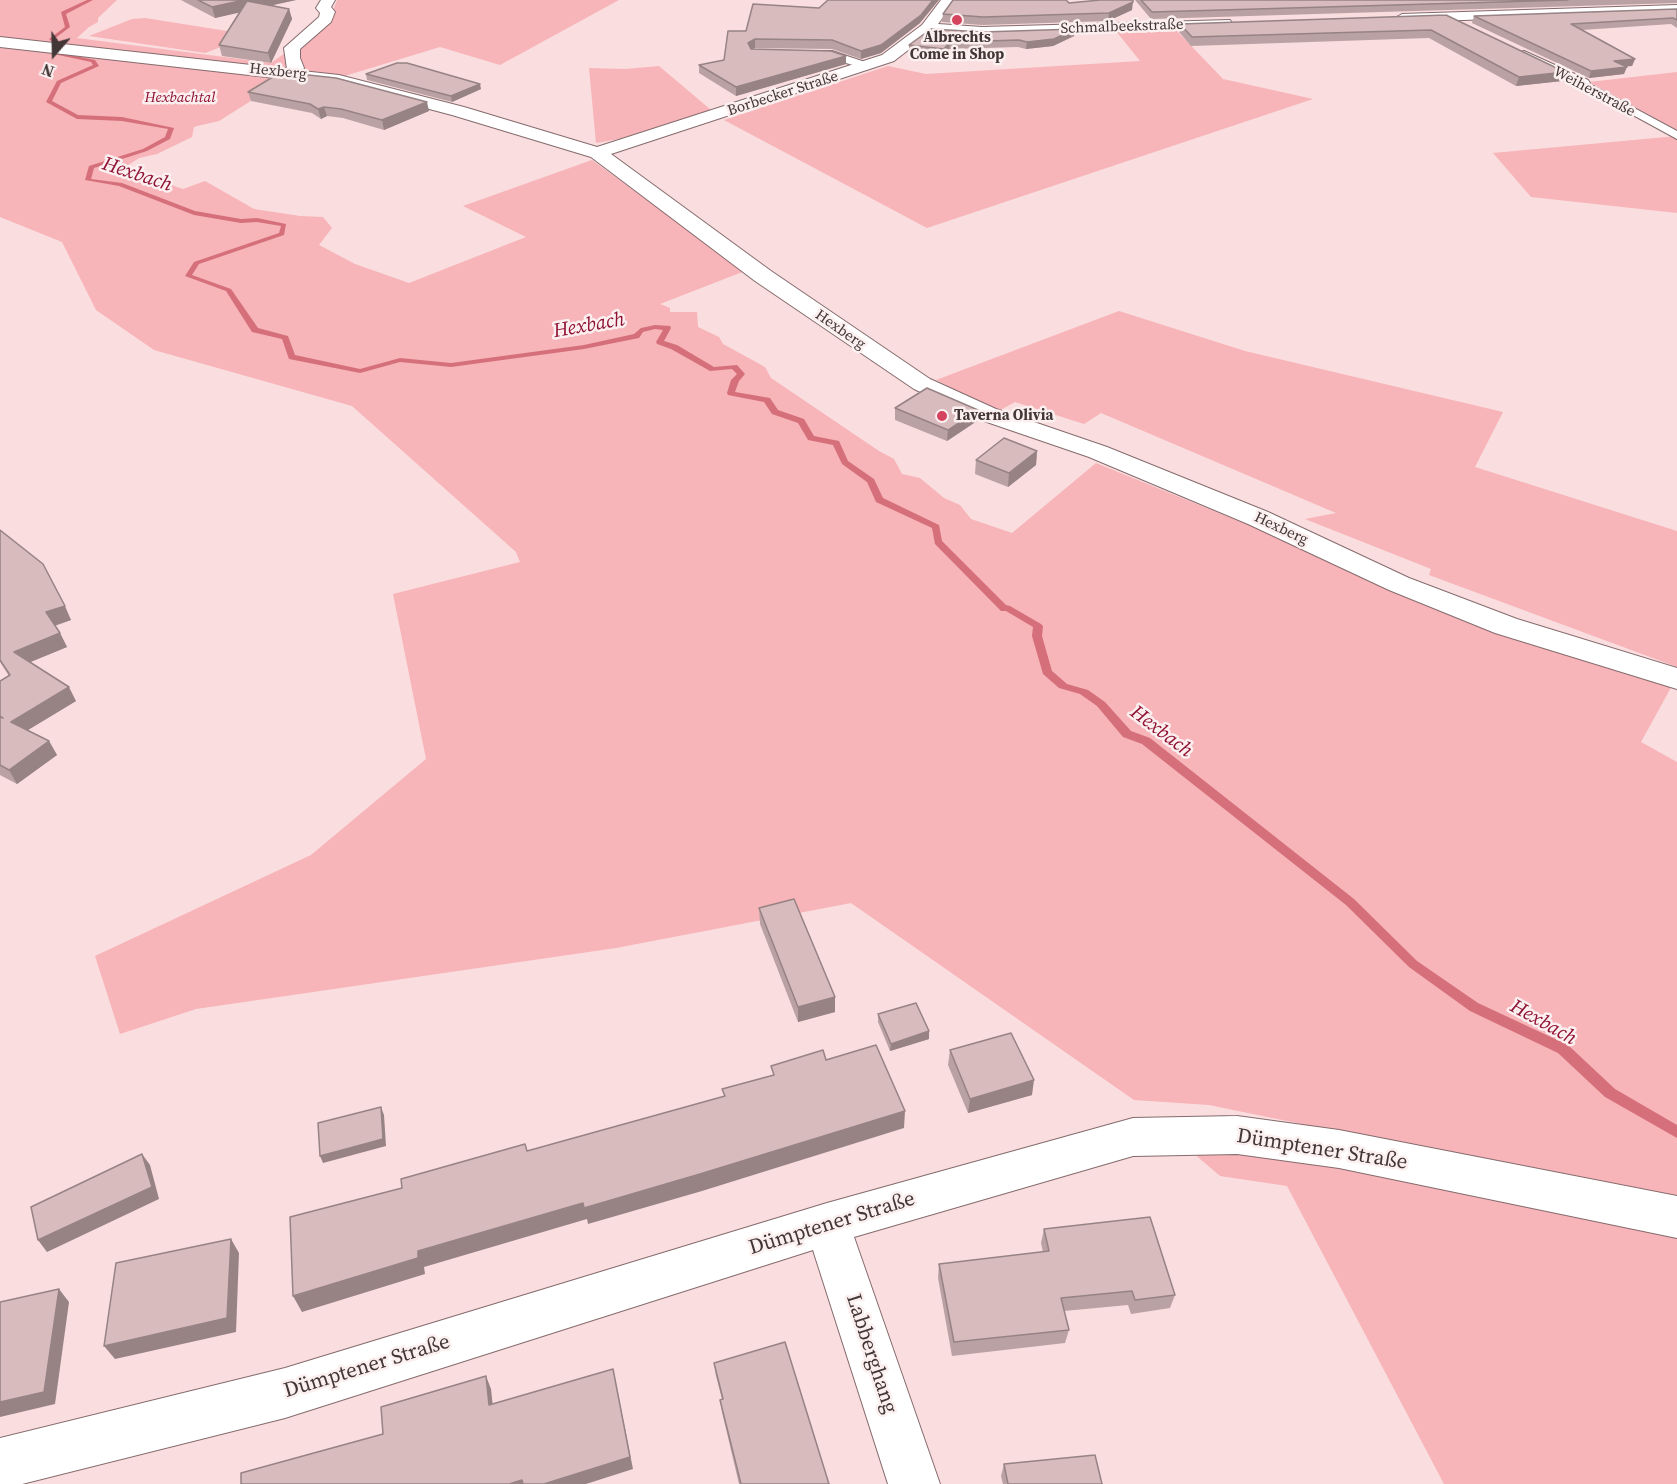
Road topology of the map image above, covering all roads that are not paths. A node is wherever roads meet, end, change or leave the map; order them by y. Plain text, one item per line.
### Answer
1 (328, 0) edge
2 (949, 0) edge
3 (1677, 9) edge
4 (1195, 12) edge
5 (1447, 16) junction
6 (1388, 18) edge
7 (1237, 23) edge
8 (1206, 24) junction
9 (927, 28) junction
10 (1470, 30) edge
11 (0, 42) edge
12 (1510, 49) edge
13 (810, 54) edge
14 (867, 66) junction
15 (292, 73) junction
16 (1582, 83) joint
17 (1677, 136) edge
18 (597, 153) junction
19 (1677, 680) edge
20 (1677, 1217) edge
21 (827, 1224) junction
22 (0, 1464) edge
23 (914, 1484) edge

1 - 15 street
2 - 9 street, Borbecker Straße
3 - 5 street
4 - 8 street
5 - 6 street
5 - 10 street
7 - 8 street, Schmalbeekstraße
8 - 9 street, Schmalbeekstraße
9 - 14 street, Borbecker Straße
11 - 15 street, Hexberg
12 - 16 street, Weiherstraße
13 - 14 lane
14 - 18 street, Borbecker Straße
15 - 18 street, Hexberg
16 - 17 lane, Weiherstraße
18 - 19 street, Hexberg
20 - 21 street, Dümptener Straße
21 - 22 street, Dümptener Straße
21 - 23 street, Labberghang

